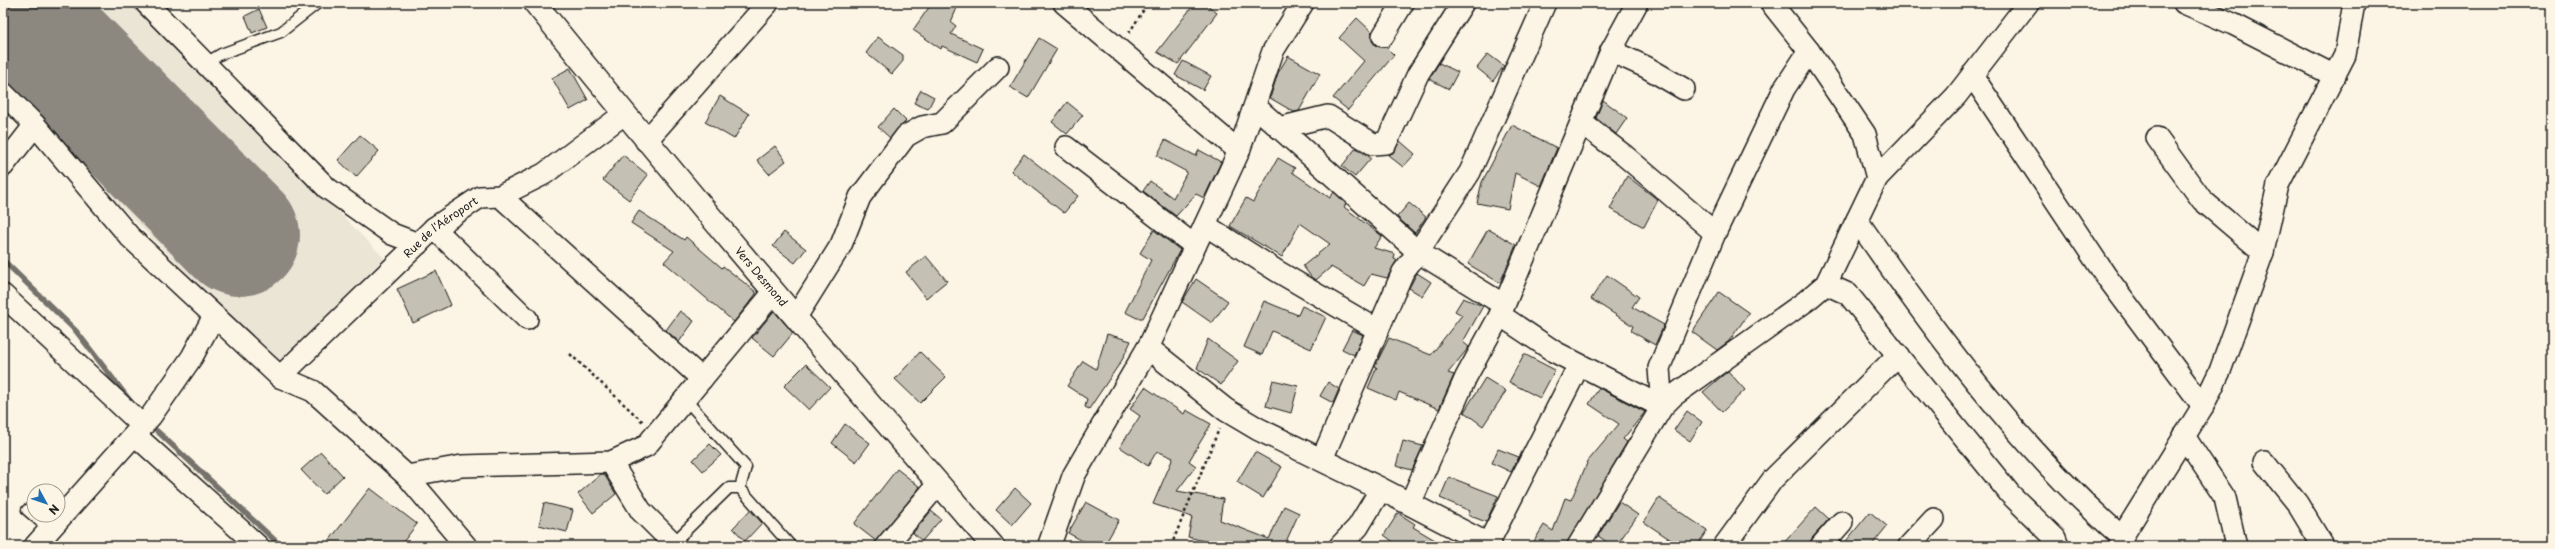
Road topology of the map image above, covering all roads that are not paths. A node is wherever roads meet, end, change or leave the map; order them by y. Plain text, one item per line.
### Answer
1 (146, 3) edge
2 (318, 3) edge
3 (535, 3) edge
4 (768, 3) edge
5 (1064, 3) edge
6 (1303, 3) edge
7 (1403, 3) edge
8 (1463, 3) edge
9 (1545, 3) edge
10 (1637, 3) edge
11 (1771, 3) edge
12 (2028, 3) edge
13 (2184, 3) edge
14 (2354, 3) edge
15 (1383, 36) dead end
16 (1611, 52) junction
17 (1809, 52) junction
18 (206, 64) junction
19 (998, 67) dead end
20 (1972, 75) junction
21 (2335, 76) junction
22 (1684, 89) dead end
23 (3, 93) edge
24 (1256, 107) junction
25 (624, 114) junction
26 (1581, 122) junction
27 (35, 125) junction
28 (1279, 128) junction
29 (2157, 138) dead end
30 (646, 141) junction
31 (1066, 147) dead end
32 (1239, 151) junction
33 (3, 166) edge
34 (1877, 178) junction
35 (500, 196) junction
36 (1856, 220) junction
37 (1205, 225) junction
38 (434, 228) junction
39 (1715, 233) junction
40 (418, 244) junction
41 (1195, 246) junction
42 (1418, 252) junction
43 (2263, 252) junction
44 (1826, 284) junction
45 (774, 292) junction
46 (3, 295) edge
47 (1502, 310) junction
48 (214, 316) junction
49 (796, 317) junction
50 (527, 319) dead end
51 (1378, 330) junction
52 (1148, 348) junction
53 (1898, 356) junction
54 (1580, 365) junction
55 (280, 377) junction
56 (702, 379) junction
57 (685, 400) junction
58 (2203, 406) junction
59 (1662, 407) junction
60 (139, 430) junction
61 (2184, 436) junction
62 (1322, 460) junction
63 (611, 462) junction
64 (2264, 462) dead end
65 (407, 476) junction
66 (938, 484) junction
67 (740, 488) junction
68 (1381, 489) junction
69 (1410, 504) junction
70 (1934, 519) dead end
71 (1842, 522) dead end
72 (42, 523) edge
73 (49, 529) junction
74 (2121, 542) edge
75 (674, 545) edge
76 (1490, 545) edge
77 (35, 546) edge
78 (258, 546) edge
79 (466, 546) edge
80 (791, 546) edge
81 (886, 546) edge
82 (993, 546) edge
83 (1049, 546) edge
84 (1340, 546) edge
85 (1578, 546) edge
86 (1724, 546) edge
87 (1821, 546) edge
88 (1909, 546) edge
89 (2058, 546) edge
90 (2236, 546) edge
91 (2324, 546) edge

1 - 18 street
2 - 18 lane
3 - 25 main road, Vers Desmond
4 - 30 street
5 - 32 street
6 - 24 street
7 - 15 street
8 - 28 street
9 - 42 street
10 - 16 street
11 - 17 street
12 - 20 street
13 - 21 street
14 - 21 street
16 - 22 street
16 - 26 street
17 - 34 street
17 - 39 street
18 - 40 street
19 - 49 street
20 - 34 street
20 - 58 street
21 - 43 street
23 - 27 street
24 - 28 street
24 - 32 street
25 - 30 main road, Vers Desmond
25 - 35 street, Rue de l'Aéroport
26 - 39 street
26 - 47 street
27 - 33 street
27 - 48 street
28 - 42 street
29 - 43 street
30 - 45 main road, Vers Desmond
31 - 41 street
32 - 37 street
34 - 36 street
35 - 38 street, Rue de l'Aéroport
35 - 56 street
36 - 44 street
36 - 74 street
37 - 41 street
37 - 51 street
38 - 40 street, Rue de l'Aéroport
38 - 50 street
39 - 59 street
40 - 55 street, Rue de l'Aéroport
41 - 52 street
42 - 47 street
42 - 51 street
43 - 58 street
44 - 53 street
44 - 59 street
45 - 49 main road, Vers Desmond
45 - 56 street
46 - 60 street
47 - 54 street
47 - 69 street
48 - 55 street
48 - 60 street
49 - 66 main road, Vers Desmond
51 - 62 street
52 - 62 main road
52 - 83 main road
53 - 86 street
53 - 89 street
54 - 59 street
54 - 76 street
55 - 65 street
56 - 57 street
57 - 63 street
57 - 67 lane
58 - 61 street
59 - 85 street
60 - 73 street
60 - 78 street
61 - 74 street
61 - 90 street
62 - 68 main road
63 - 65 street
63 - 75 street
64 - 91 street
65 - 79 street
66 - 81 street
66 - 82 main road, Vers Desmond
67 - 75 lane
67 - 80 lane
68 - 69 main road
68 - 84 street
69 - 76 main road
70 - 88 street
71 - 87 street
72 - 73 lane
73 - 77 street

